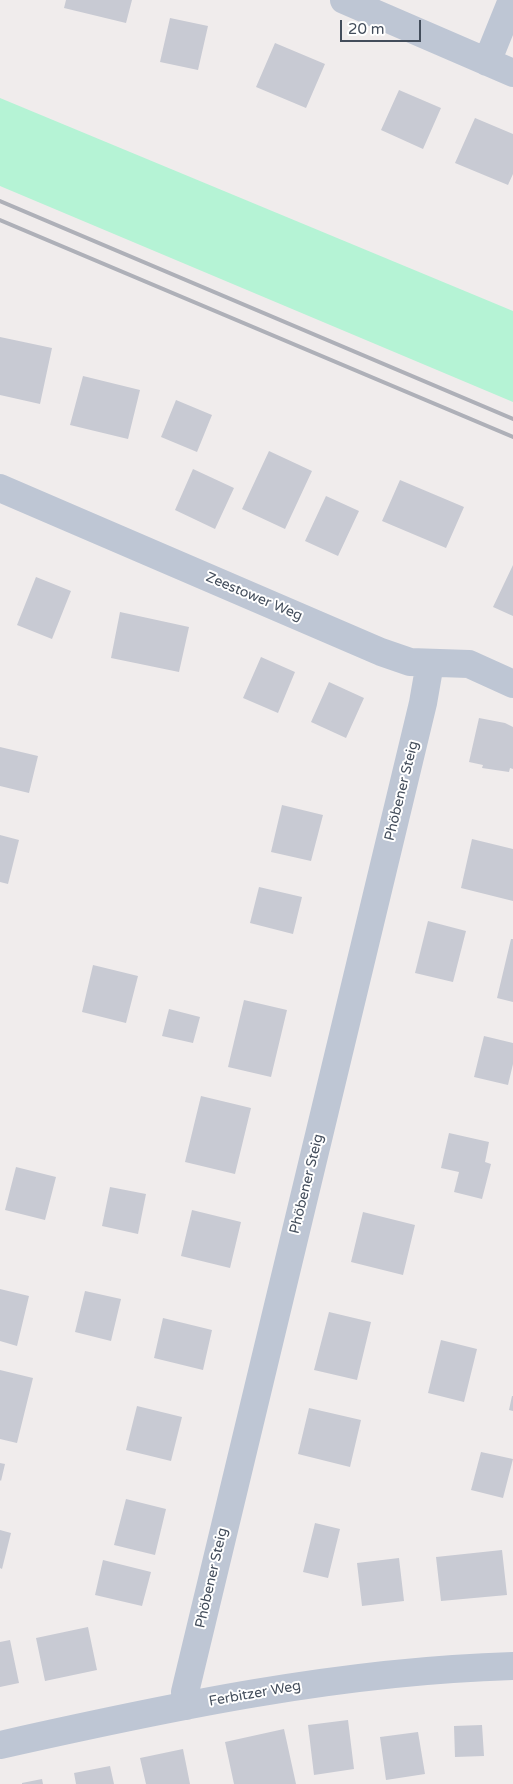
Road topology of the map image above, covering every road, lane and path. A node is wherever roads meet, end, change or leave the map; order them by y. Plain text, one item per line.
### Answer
1 (344, 0) edge
2 (512, 0) edge
3 (488, 62) junction
4 (513, 73) edge
5 (0, 488) edge
6 (430, 663) junction
7 (513, 684) edge
8 (513, 1666) edge
9 (186, 1706) junction
10 (0, 1745) edge

1 - 3 street
2 - 3 street
3 - 4 street
5 - 6 street, Zeestower Weg
6 - 7 street, Zeestower Weg
6 - 9 street, Phöbener Steig
8 - 9 street, Ferbitzer Weg
9 - 10 street, Ferbitzer Weg

